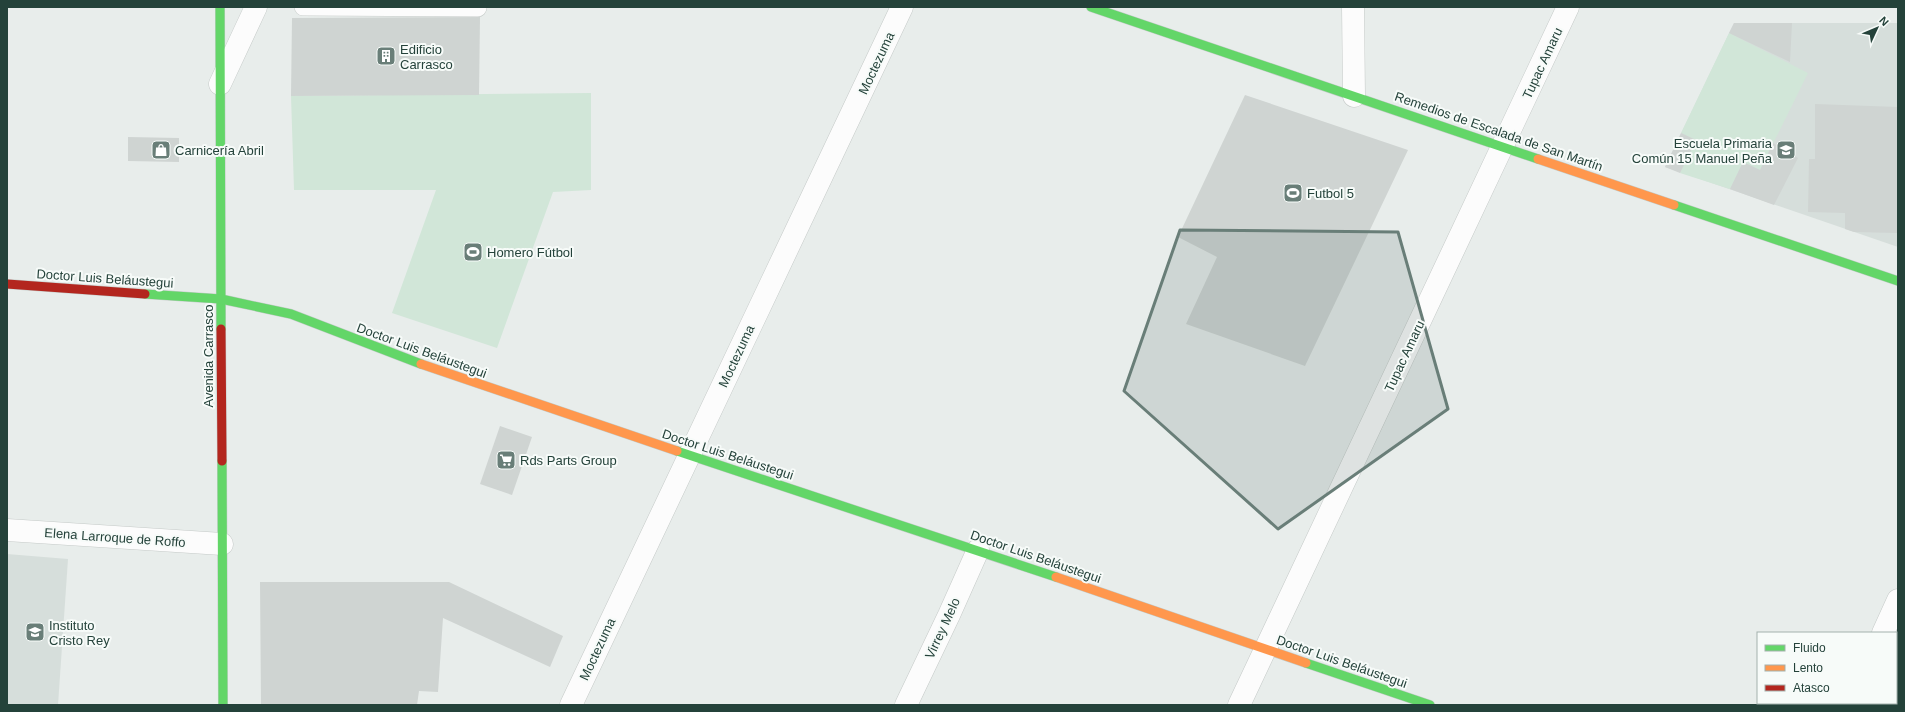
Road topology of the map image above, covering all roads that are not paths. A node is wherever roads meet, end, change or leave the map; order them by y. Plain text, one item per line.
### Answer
1 (220, 7) edge
2 (256, 7) edge
3 (303, 7) edge
4 (902, 7) edge
5 (1091, 7) edge
6 (1353, 7) edge
7 (1568, 7) edge
8 (478, 8) dead end
9 (220, 84) junction
10 (1354, 96) junction
11 (1504, 146) junction
12 (1898, 281) edge
13 (7, 284) edge
14 (221, 299) junction
15 (689, 456) junction
16 (7, 530) edge
17 (222, 544) junction
18 (978, 550) junction
19 (1898, 600) edge
20 (1883, 632) edge
21 (1265, 649) junction
22 (223, 705) edge
23 (571, 705) edge
24 (906, 705) edge
25 (1239, 705) edge
26 (1430, 705) edge

1 - 9 street, Avenida Carrasco
2 - 9 street
3 - 8 lane
4 - 15 street, Moctezuma
5 - 10 street, Remedios de Escalada de San Martín
6 - 10 street
7 - 11 street, Tupac Amaru
9 - 14 street, Avenida Carrasco
10 - 11 street, Remedios de Escalada de San Martín
11 - 12 street, Remedios de Escalada de San Martín
11 - 21 street, Tupac Amaru
13 - 14 street, Doctor Luis Beláustegui
14 - 15 street, Doctor Luis Beláustegui
14 - 17 street, Avenida Carrasco
15 - 18 street, Doctor Luis Beláustegui
15 - 23 street, Moctezuma
16 - 17 street, Elena Larroque de Roffo
17 - 22 street, Avenida Carrasco
18 - 21 street, Doctor Luis Beláustegui
18 - 24 street, Virrey Melo
19 - 20 street
21 - 25 street, Tupac Amaru
21 - 26 street, Doctor Luis Beláustegui

